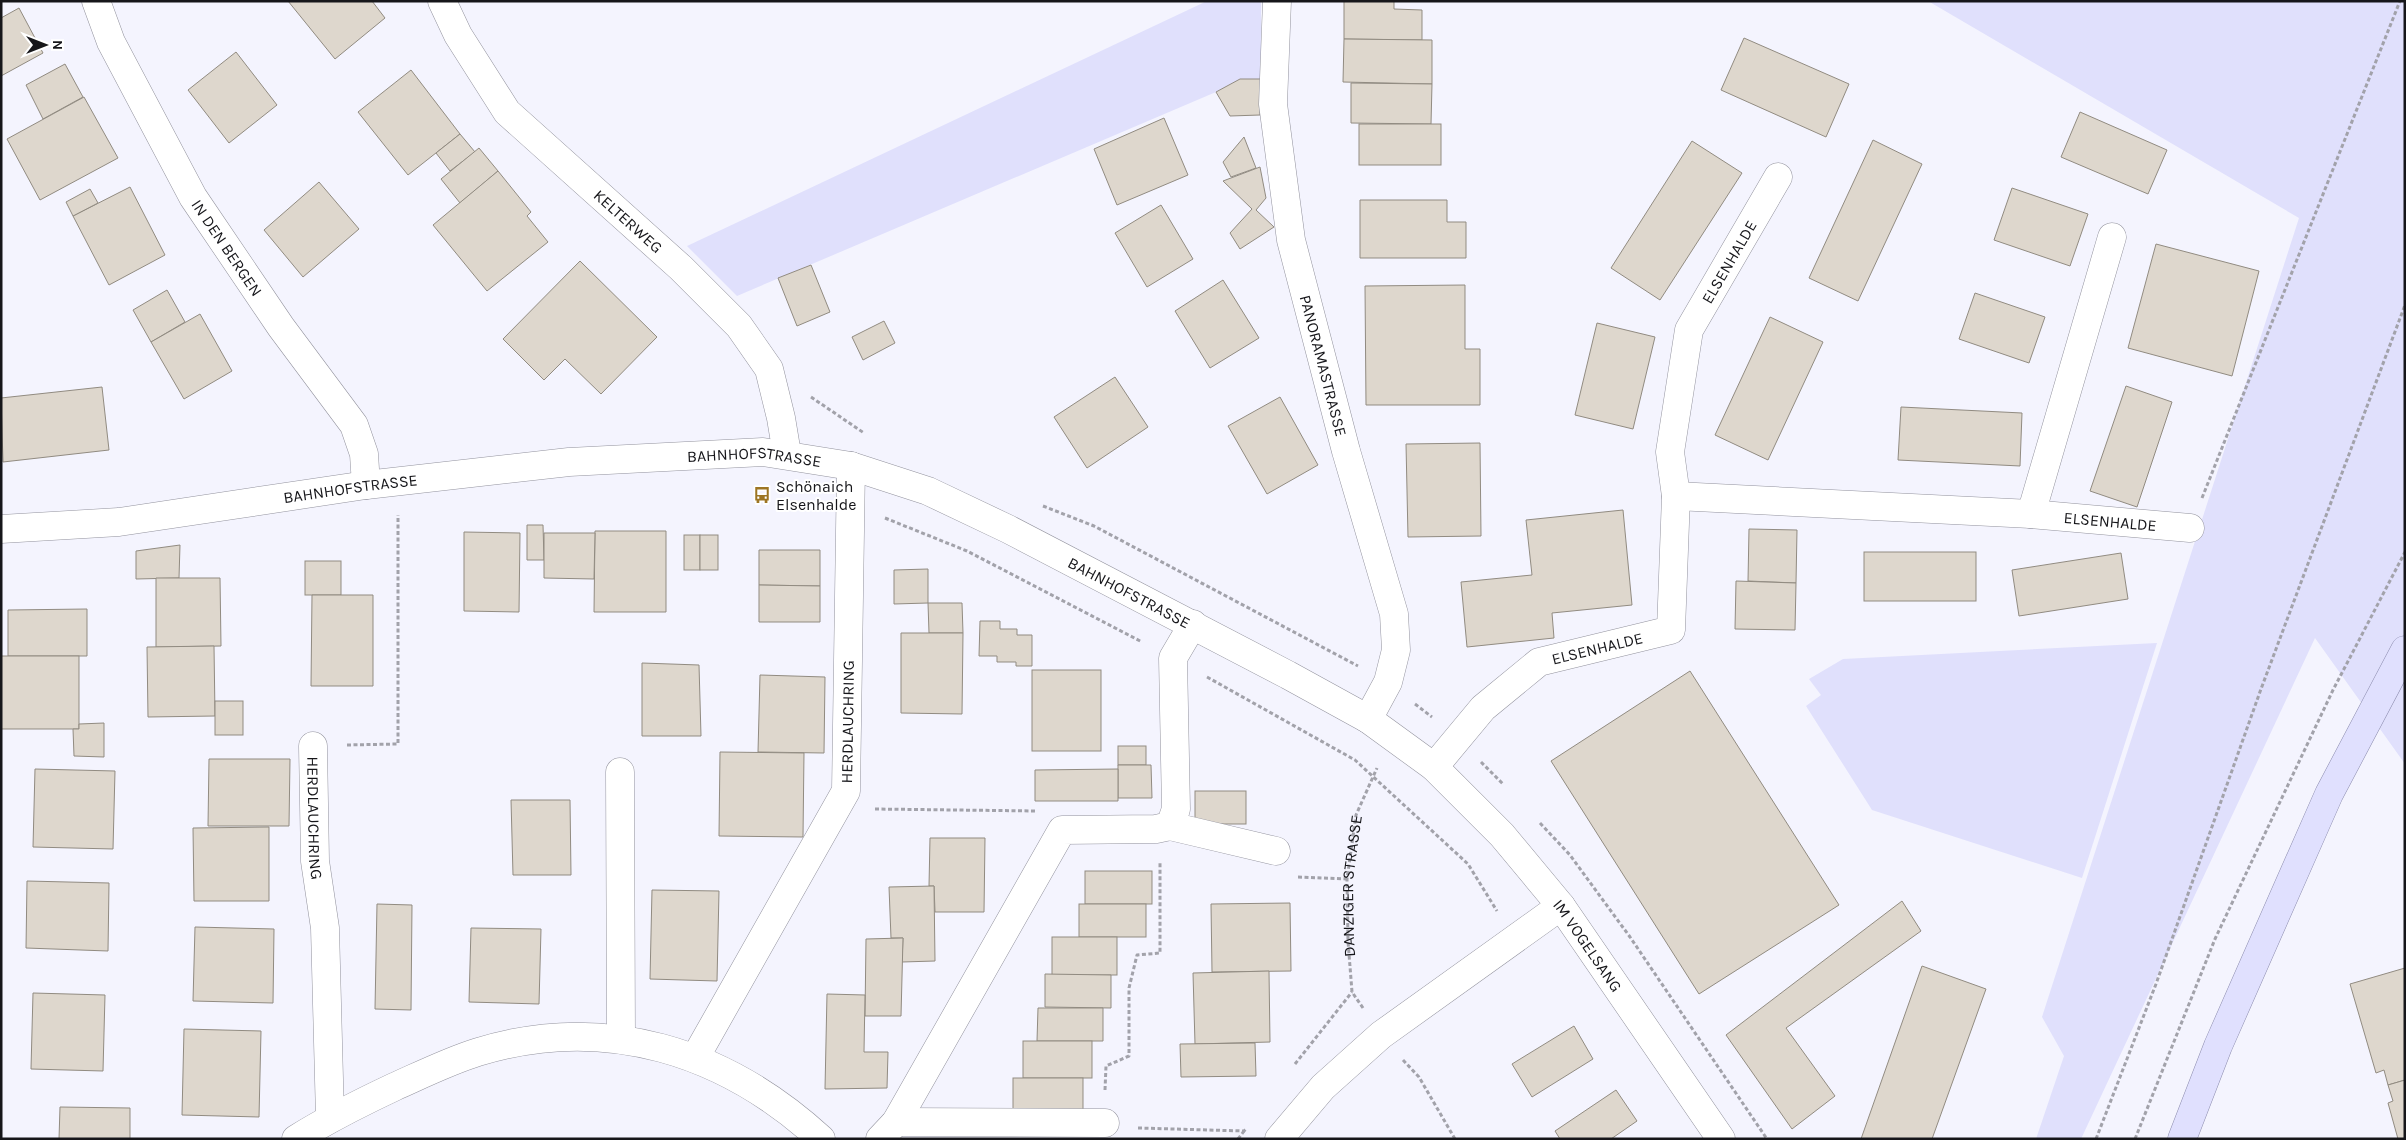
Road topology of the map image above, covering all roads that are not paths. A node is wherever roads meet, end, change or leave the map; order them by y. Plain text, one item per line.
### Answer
1 (96, 1) edge
2 (442, 1) edge
3 (1277, 1) edge
4 (1778, 177) dead end
5 (2112, 237) dead end
6 (786, 454) junction
7 (851, 466) junction
8 (366, 485) junction
9 (1676, 496) junction
10 (2031, 514) junction
11 (2190, 528) road end
12 (1, 529) edge
13 (1192, 624) junction
14 (2405, 650) edge
15 (1368, 719) junction
16 (314, 746) road end
17 (1434, 768) junction
18 (620, 772) dead end
19 (1165, 827) junction
20 (1276, 851) dead end
21 (1561, 906) junction
22 (620, 1039) junction
23 (695, 1058) junction
24 (330, 1117) junction
25 (1105, 1123) road end
26 (888, 1130) edge
27 (296, 1139) edge
28 (821, 1139) edge
29 (1279, 1139) edge
30 (1721, 1139) edge
31 (2182, 1139) edge

1 - 8 street, IN DEN BERGEN
2 - 6 street, KELTERWEG
3 - 15 street, PANORAMASTRASSE
4 - 9 street, ELSENHALDE
5 - 10 street
6 - 7 street, BAHNHOFSTRASSE
6 - 8 street, BAHNHOFSTRASSE
7 - 13 street, BAHNHOFSTRASSE
7 - 23 street, HERDLAUCHRING
8 - 12 street, BAHNHOFSTRASSE
9 - 10 street, ELSENHALDE
9 - 17 street, ELSENHALDE
10 - 11 street, ELSENHALDE
13 - 15 street, BAHNHOFSTRASSE
13 - 19 street
14 - 31 main road
15 - 17 street, BAHNHOFSTRASSE
16 - 24 street, HERDLAUCHRING
17 - 21 street, IM VOGELSANG
18 - 22 street
19 - 20 street
19 - 26 street
21 - 29 street
21 - 30 street, IM VOGELSANG
22 - 23 street
22 - 24 street
23 - 28 street
24 - 27 street
25 - 26 street

